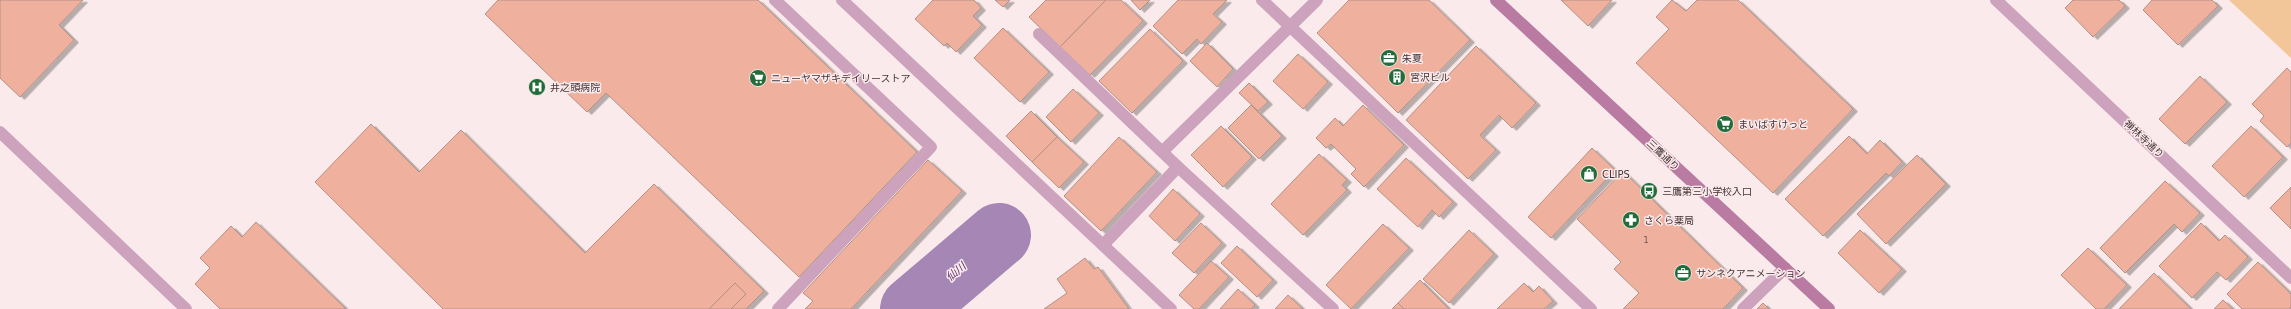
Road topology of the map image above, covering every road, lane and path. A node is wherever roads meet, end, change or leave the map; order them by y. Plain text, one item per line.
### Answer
1 (775, 0) edge
2 (842, 0) edge
3 (1262, 0) edge
4 (1317, 0) edge
5 (1496, 0) edge
6 (1996, 0) edge
7 (1291, 26) junction
8 (1039, 34) dead end
9 (0, 132) edge
10 (1163, 151) junction
11 (1178, 167) junction
12 (1103, 245) junction
13 (1785, 268) junction
14 (2291, 278) edge
15 (186, 309) edge
16 (778, 309) edge
17 (1171, 309) edge
18 (1333, 309) edge
19 (1591, 309) edge
20 (1743, 309) edge
21 (1829, 309) edge

1 - 16 street
2 - 12 street
3 - 7 street
4 - 7 street
5 - 13 main road, 三鷹通り
6 - 14 street, 禅林寺通り
7 - 10 street
7 - 19 street
8 - 10 street
9 - 15 street
10 - 11 street
11 - 12 street
11 - 18 street
12 - 17 street
13 - 20 street
13 - 21 main road, 三鷹通り

